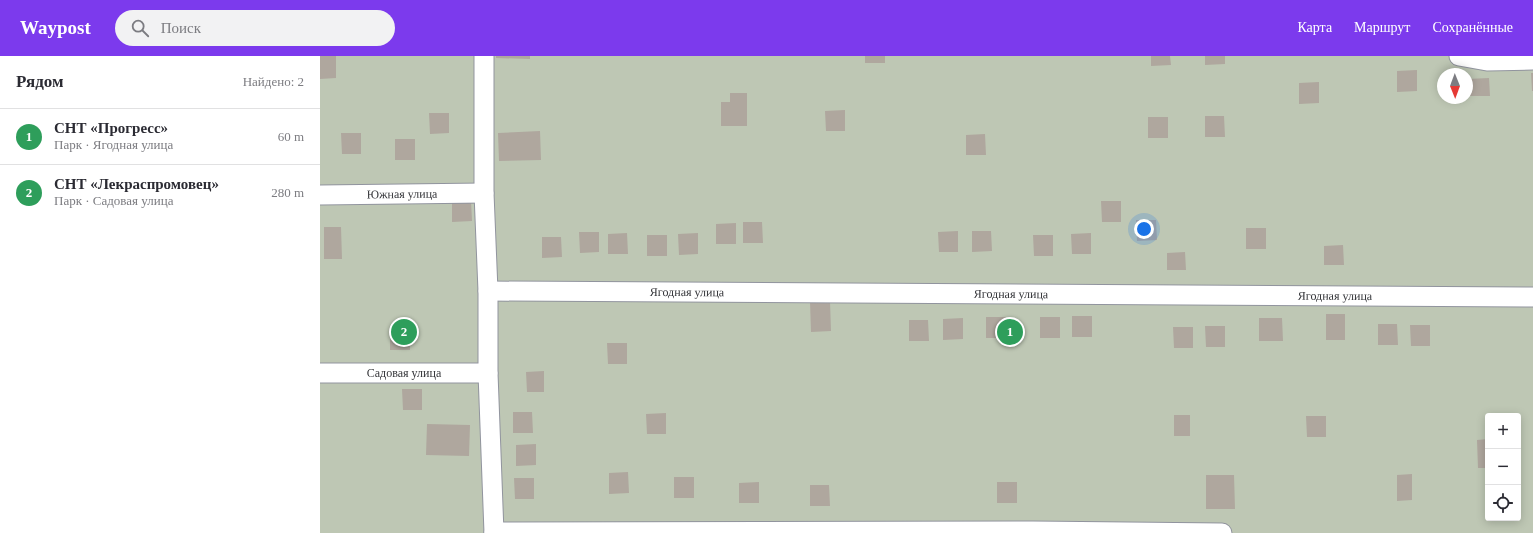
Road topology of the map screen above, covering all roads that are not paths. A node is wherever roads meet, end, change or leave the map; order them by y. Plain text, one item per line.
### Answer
1 (484, 56) edge
2 (1459, 56) edge
3 (1533, 60) edge
4 (484, 193) junction
5 (320, 195) edge
6 (488, 291) junction
7 (1533, 297) edge
8 (488, 372) junction
9 (320, 373) edge
10 (494, 532) edge
11 (1222, 533) edge

1 - 4 street
2 - 3 street
4 - 5 street, Южная улица
4 - 6 street
6 - 7 street, Ягодная улица
6 - 8 street
8 - 9 street, Садовая улица
8 - 10 street
10 - 11 street

